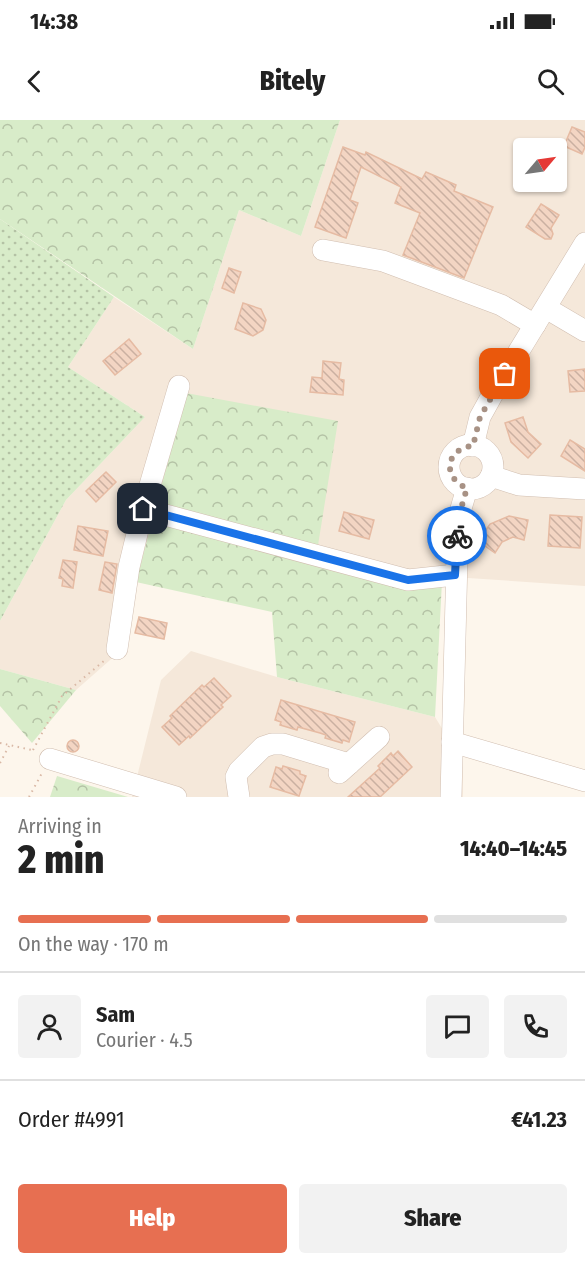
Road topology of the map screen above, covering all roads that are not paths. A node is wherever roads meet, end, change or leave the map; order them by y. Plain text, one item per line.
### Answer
1 (585, 243) edge
2 (323, 250) dead end
3 (541, 316) junction
4 (585, 331) edge
5 (179, 386) dead end
6 (473, 446) junction
7 (491, 476) junction
8 (467, 488) junction
9 (585, 489) edge
10 (143, 509) junction
11 (455, 575) junction
12 (117, 649) road end
13 (379, 737) dead end
14 (452, 742) junction
15 (41, 754) road end
16 (585, 781) edge
17 (176, 797) edge
18 (239, 797) edge
19 (450, 797) edge

1 - 3 street
2 - 3 street
3 - 4 street
3 - 6 street
5 - 10 street
6 - 7 street
6 - 8 street
7 - 8 street
7 - 9 street
8 - 11 street
10 - 11 street
10 - 12 street
11 - 14 street
13 - 18 street
14 - 16 street
14 - 19 street
15 - 17 street

